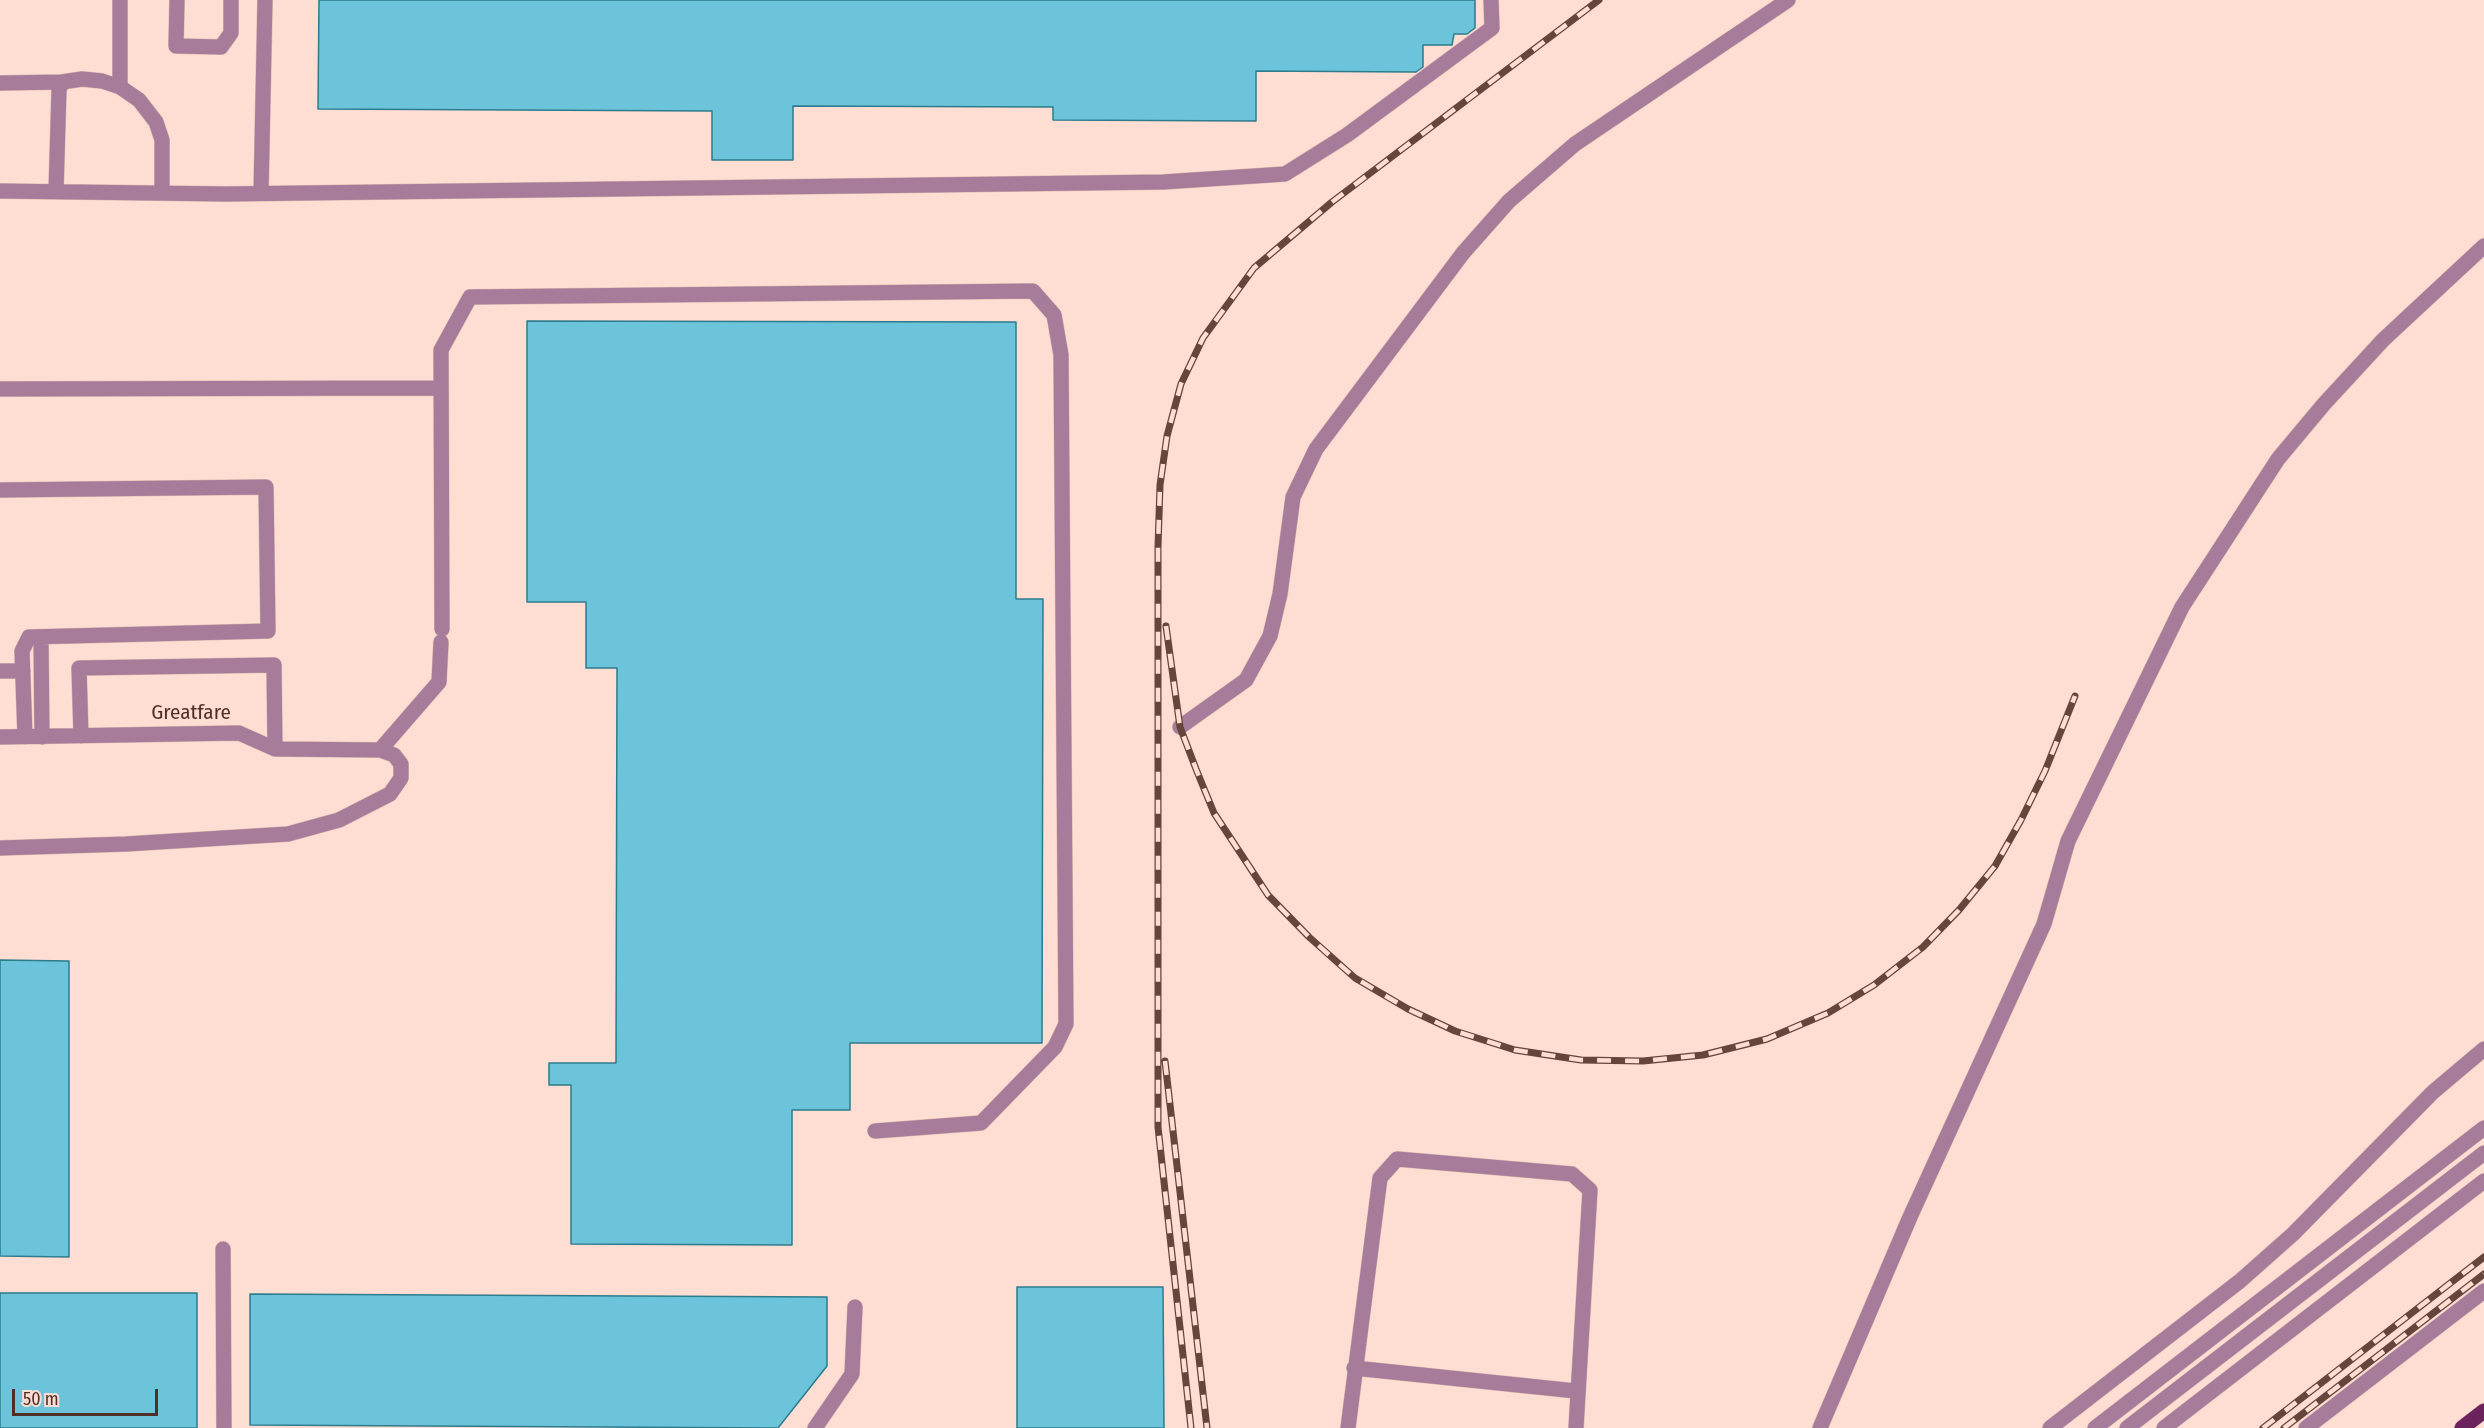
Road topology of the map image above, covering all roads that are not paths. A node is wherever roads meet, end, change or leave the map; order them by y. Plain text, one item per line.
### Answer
1 (120, 0) edge
2 (177, 0) edge
3 (231, 0) edge
4 (265, 0) edge
5 (1491, 0) edge
6 (1788, 0) edge
7 (62, 82) junction
8 (0, 83) edge
9 (120, 87) junction
10 (0, 191) edge
11 (56, 191) junction
12 (162, 193) junction
13 (261, 193) junction
14 (2484, 246) edge
15 (441, 388) junction
16 (0, 389) edge
17 (0, 490) edge
18 (41, 638) junction
19 (0, 671) edge
20 (23, 671) junction
21 (1180, 727) dead end
22 (81, 736) junction
23 (0, 737) edge
24 (25, 737) junction
25 (42, 737) junction
26 (275, 749) junction
27 (380, 750) junction
28 (0, 848) edge
29 (2484, 1049) edge
30 (2484, 1128) edge
31 (875, 1131) dead end
32 (2484, 1153) edge
33 (2484, 1181) edge
34 (223, 1249) dead end
35 (2484, 1291) edge
36 (855, 1307) dead end
37 (1354, 1368) junction
38 (1576, 1391) junction
39 (2484, 1411) edge
40 (224, 1428) edge
41 (815, 1428) edge
42 (1348, 1428) edge
43 (1576, 1428) edge
44 (1820, 1428) edge
45 (2050, 1428) edge
46 (2095, 1428) edge
47 (2127, 1428) edge
48 (2164, 1428) edge
49 (2306, 1428) edge
50 (2462, 1428) edge

1 - 9 street
2 - 3 street
4 - 13 street
5 - 13 street
6 - 21 street
7 - 8 street
7 - 9 street
7 - 11 street
9 - 12 street
10 - 11 street
11 - 12 street
12 - 13 street
14 - 44 street
15 - 16 street
15 - 27 street
15 - 31 street
17 - 18 street
18 - 20 street
18 - 25 street
19 - 20 street
20 - 24 street
22 - 25 street, Greatfare
22 - 26 street, Greatfare
22 - 26 street
23 - 24 street, Greatfare
24 - 25 street, Greatfare
26 - 27 street, Greatfare
27 - 28 street
29 - 45 street
30 - 46 street
32 - 47 street
33 - 48 street
34 - 40 street
35 - 49 street
36 - 41 street
37 - 38 street
37 - 38 street
37 - 42 street
38 - 43 street
39 - 50 main road

